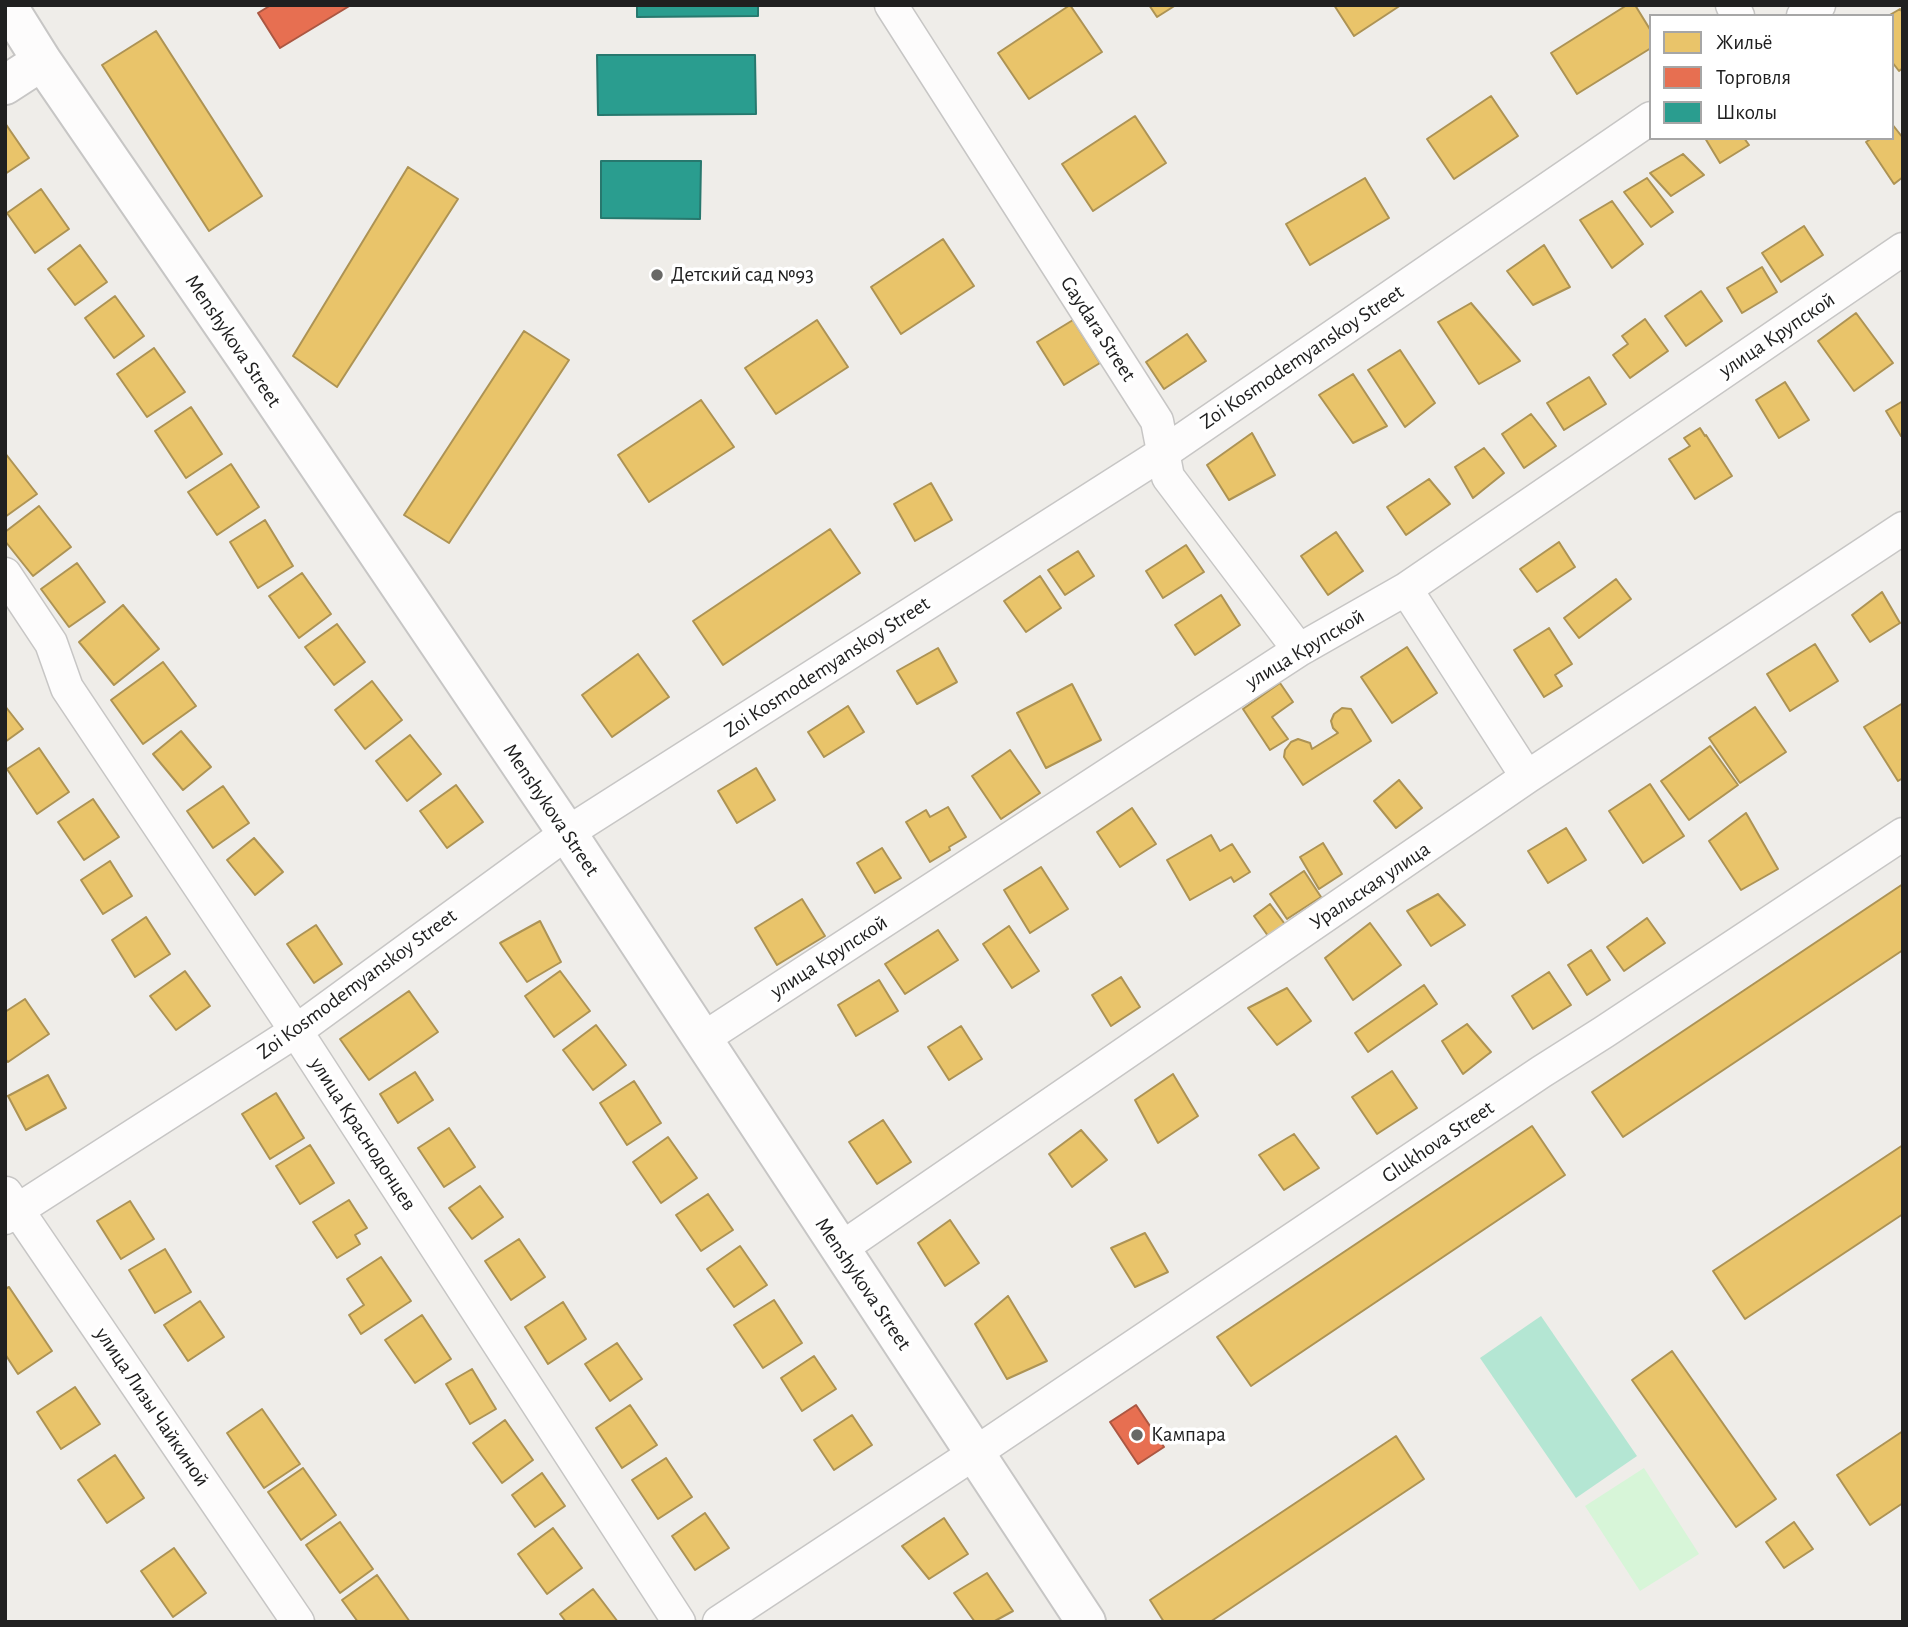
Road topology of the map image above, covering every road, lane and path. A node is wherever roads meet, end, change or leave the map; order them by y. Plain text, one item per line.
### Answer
1 (7, 5) edge
2 (891, 5) edge
3 (42, 61) junction
4 (5, 85) edge
5 (1649, 119) edge
6 (1903, 249) edge
7 (1163, 453) junction
8 (1903, 528) edge
9 (5, 575) edge
10 (1406, 589) junction
11 (1299, 650) junction
12 (1527, 777) junction
13 (566, 833) junction
14 (1903, 834) edge
15 (296, 1031) junction
16 (701, 1040) junction
17 (9, 1207) edge
18 (840, 1249) junction
19 (975, 1453) junction
20 (298, 1622) edge
21 (679, 1622) edge
22 (719, 1622) edge
23 (1086, 1622) edge

1 - 3 street, Menshykova Street
2 - 7 street, Gaydara Street
3 - 4 street
3 - 13 street, Menshykova Street
5 - 7 street, Zoi Kosmodemyanskoy Street
6 - 10 street, улица Крупской
7 - 11 street, Gaydara Street
7 - 13 street, Zoi Kosmodemyanskoy Street
8 - 12 street, Уральская улица
9 - 15 street, улица Краснодонцев
10 - 11 street, улица Крупской
10 - 12 street
11 - 16 street, улица Крупской
12 - 18 street, Уральская улица
13 - 15 street, Zoi Kosmodemyanskoy Street
13 - 16 street, Menshykova Street
14 - 19 street, Glukhova Street
15 - 17 street, Zoi Kosmodemyanskoy Street
15 - 21 street, улица Краснодонцев
16 - 18 street, Menshykova Street
17 - 20 street, улица Лизы Чайкиной
18 - 19 street, Menshykova Street
19 - 22 street, Glukhova Street
19 - 23 street, Menshykova Street

